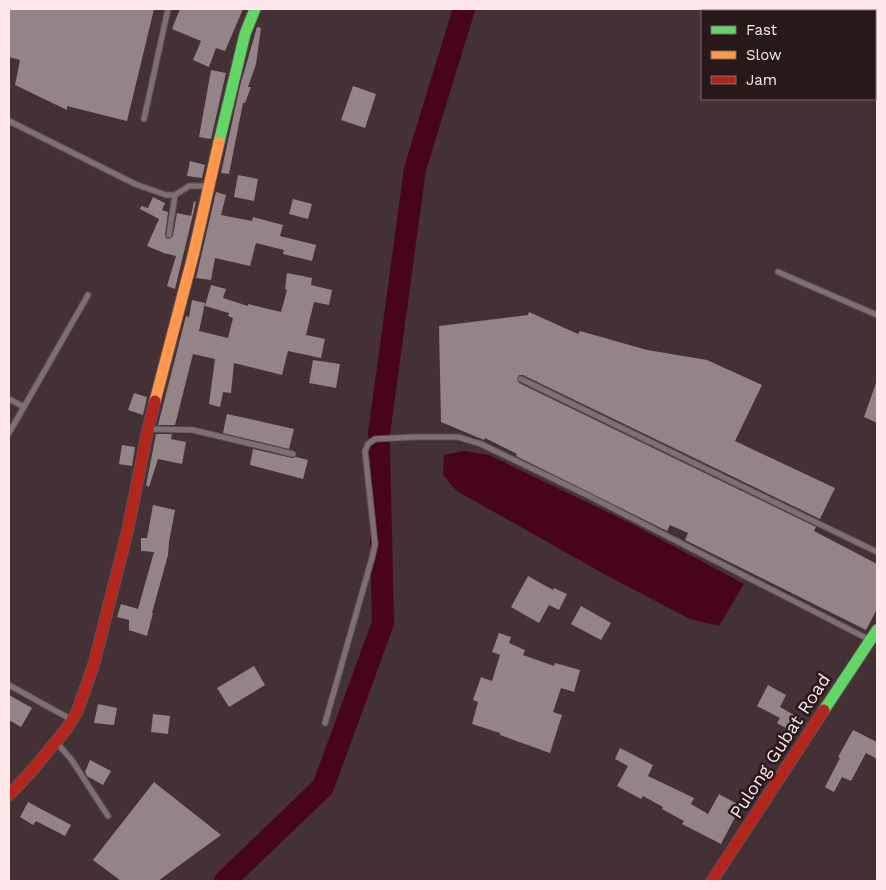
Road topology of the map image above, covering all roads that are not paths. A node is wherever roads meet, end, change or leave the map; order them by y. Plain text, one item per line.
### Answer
1 (168, 9) edge
2 (255, 9) edge
3 (144, 119) dead end
4 (9, 121) edge
5 (209, 186) junction
6 (175, 195) junction
7 (169, 235) dead end
8 (778, 272) dead end
9 (88, 295) dead end
10 (877, 315) edge
11 (522, 378) dead end
12 (9, 398) edge
13 (24, 407) junction
14 (148, 428) junction
15 (9, 434) edge
16 (293, 454) dead end
17 (877, 552) edge
18 (877, 630) edge
19 (870, 641) junction
20 (9, 685) edge
21 (72, 721) junction
22 (325, 723) dead end
23 (56, 742) junction
24 (9, 795) edge
25 (108, 816) dead end
26 (712, 881) edge

1 - 3 lane
2 - 5 street
4 - 6 lane
5 - 6 lane
5 - 14 street
6 - 7 lane
8 - 10 lane
9 - 13 lane
11 - 17 lane
12 - 13 lane
13 - 15 lane
14 - 16 lane
14 - 21 street
18 - 19 street, Pulong Gubat Road
19 - 22 lane
19 - 26 street, Pulong Gubat Road
20 - 21 lane
21 - 23 street
23 - 24 street
23 - 25 lane

